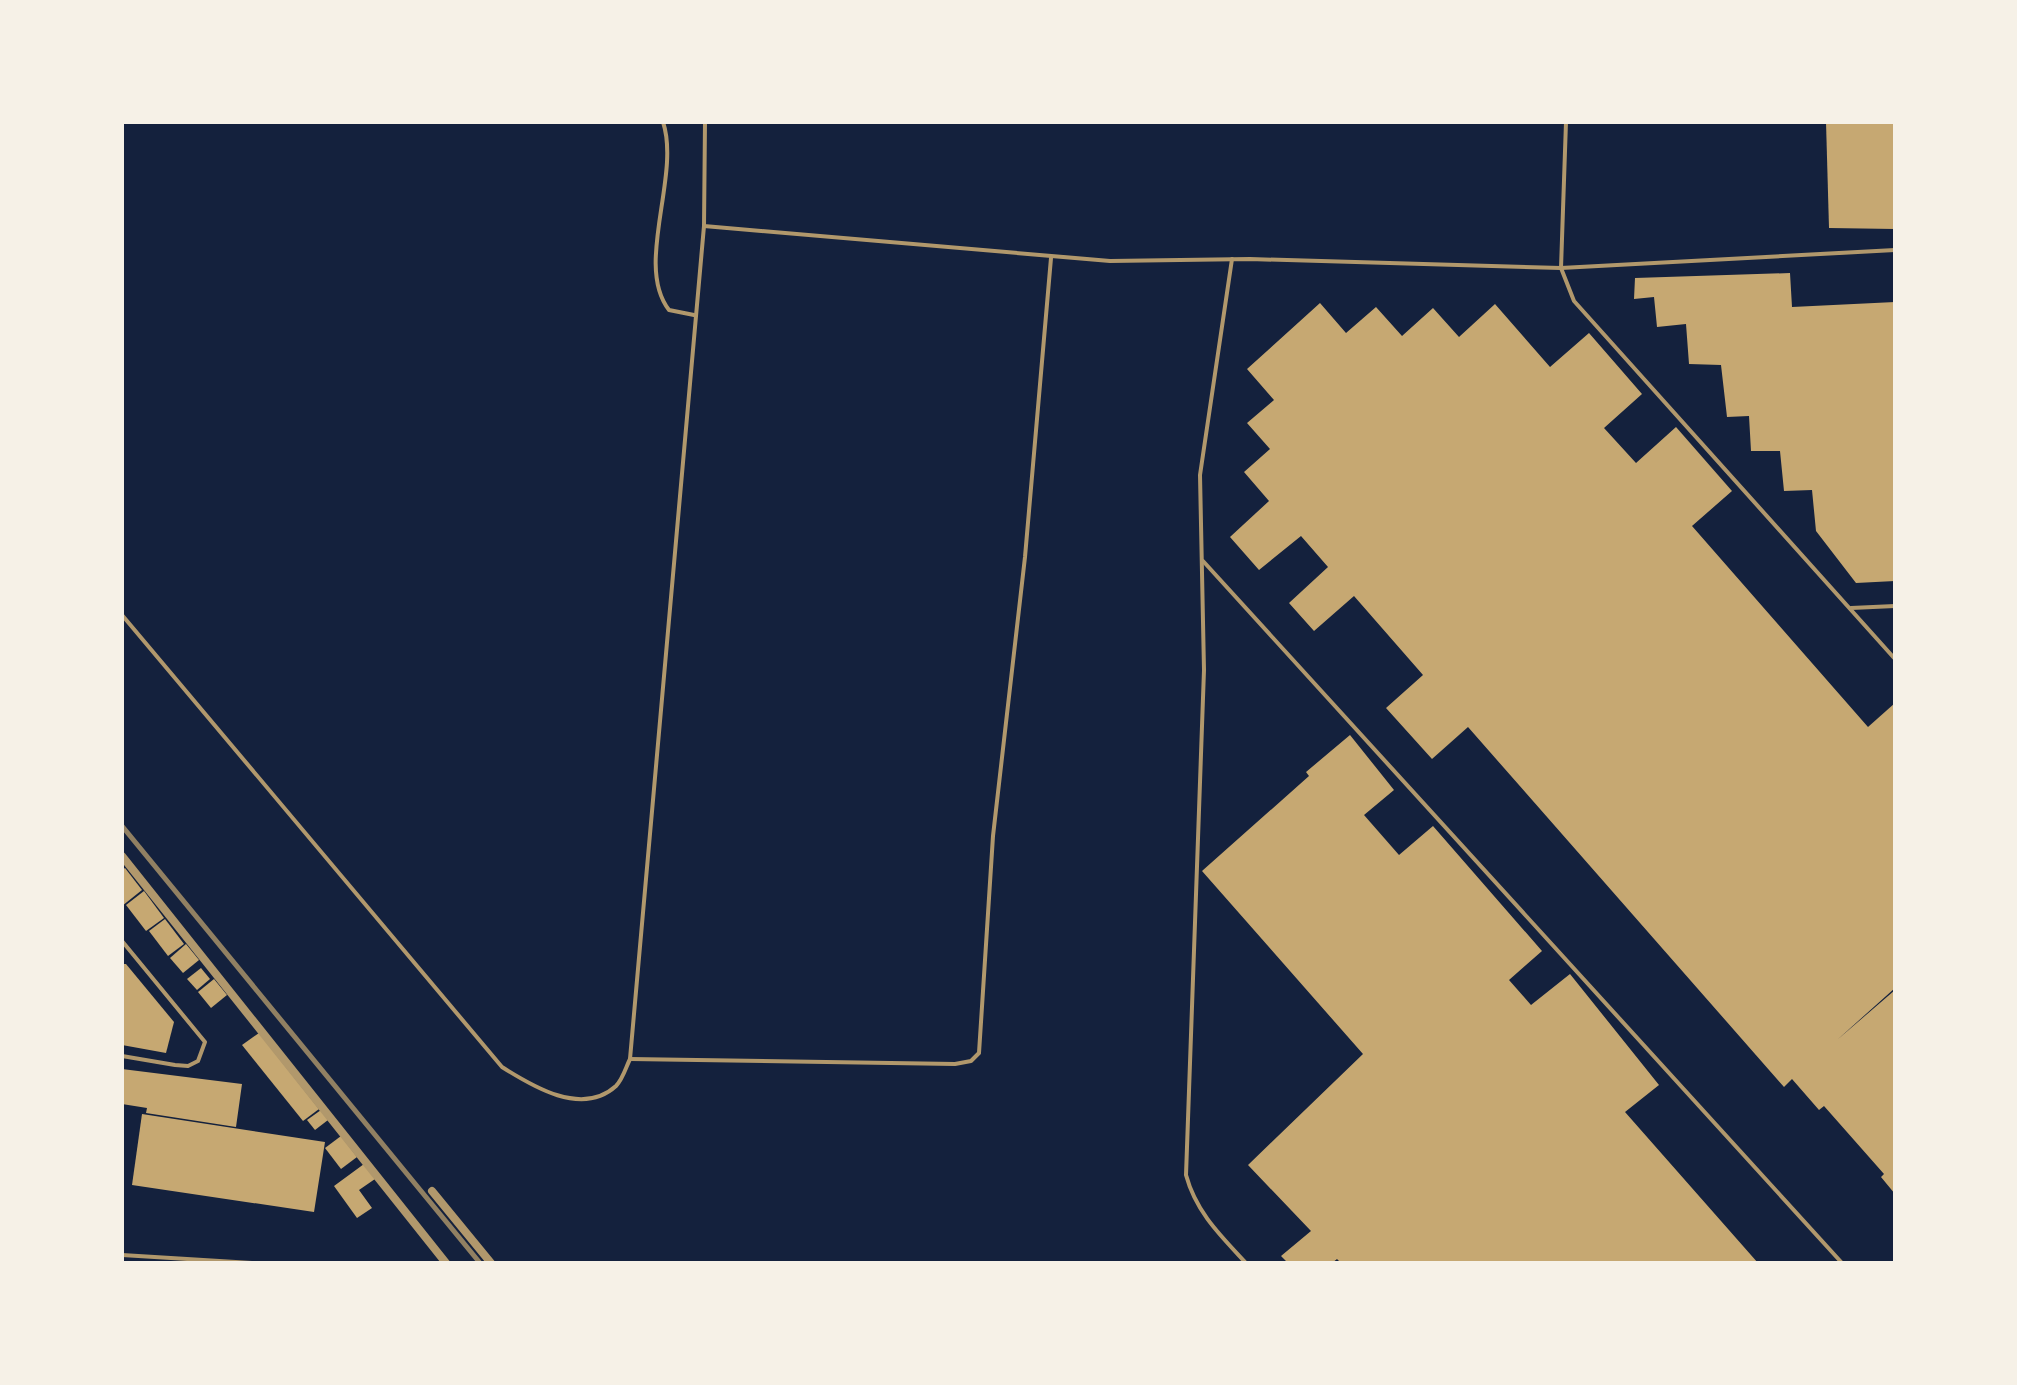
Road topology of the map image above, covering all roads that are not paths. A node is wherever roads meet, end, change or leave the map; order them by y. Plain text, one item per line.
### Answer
1 (663, 122) edge
2 (705, 122) edge
3 (1566, 122) edge
4 (704, 226) junction
5 (1895, 250) edge
6 (1051, 258) junction
7 (1232, 259) junction
8 (1561, 268) junction
9 (695, 315) junction
10 (1201, 559) junction
11 (1895, 606) edge
12 (1851, 608) junction
13 (122, 615) edge
14 (1895, 659) edge
15 (122, 856) edge
16 (122, 941) edge
17 (122, 1056) edge
18 (630, 1059) junction
19 (432, 1191) dead end
20 (122, 1255) edge
21 (252, 1263) edge
22 (446, 1263) edge
23 (491, 1263) edge
24 (1246, 1263) edge
25 (1842, 1263) edge

1 - 9 lane
2 - 4 lane
3 - 8 lane
4 - 6 lane
4 - 9 lane
5 - 8 lane
6 - 7 lane
6 - 18 lane
7 - 8 lane
7 - 10 lane
8 - 12 lane
9 - 18 lane
10 - 24 lane
10 - 25 lane
11 - 12 lane
12 - 14 lane
13 - 18 lane
15 - 22 street
16 - 17 lane
19 - 23 street
20 - 21 lane

